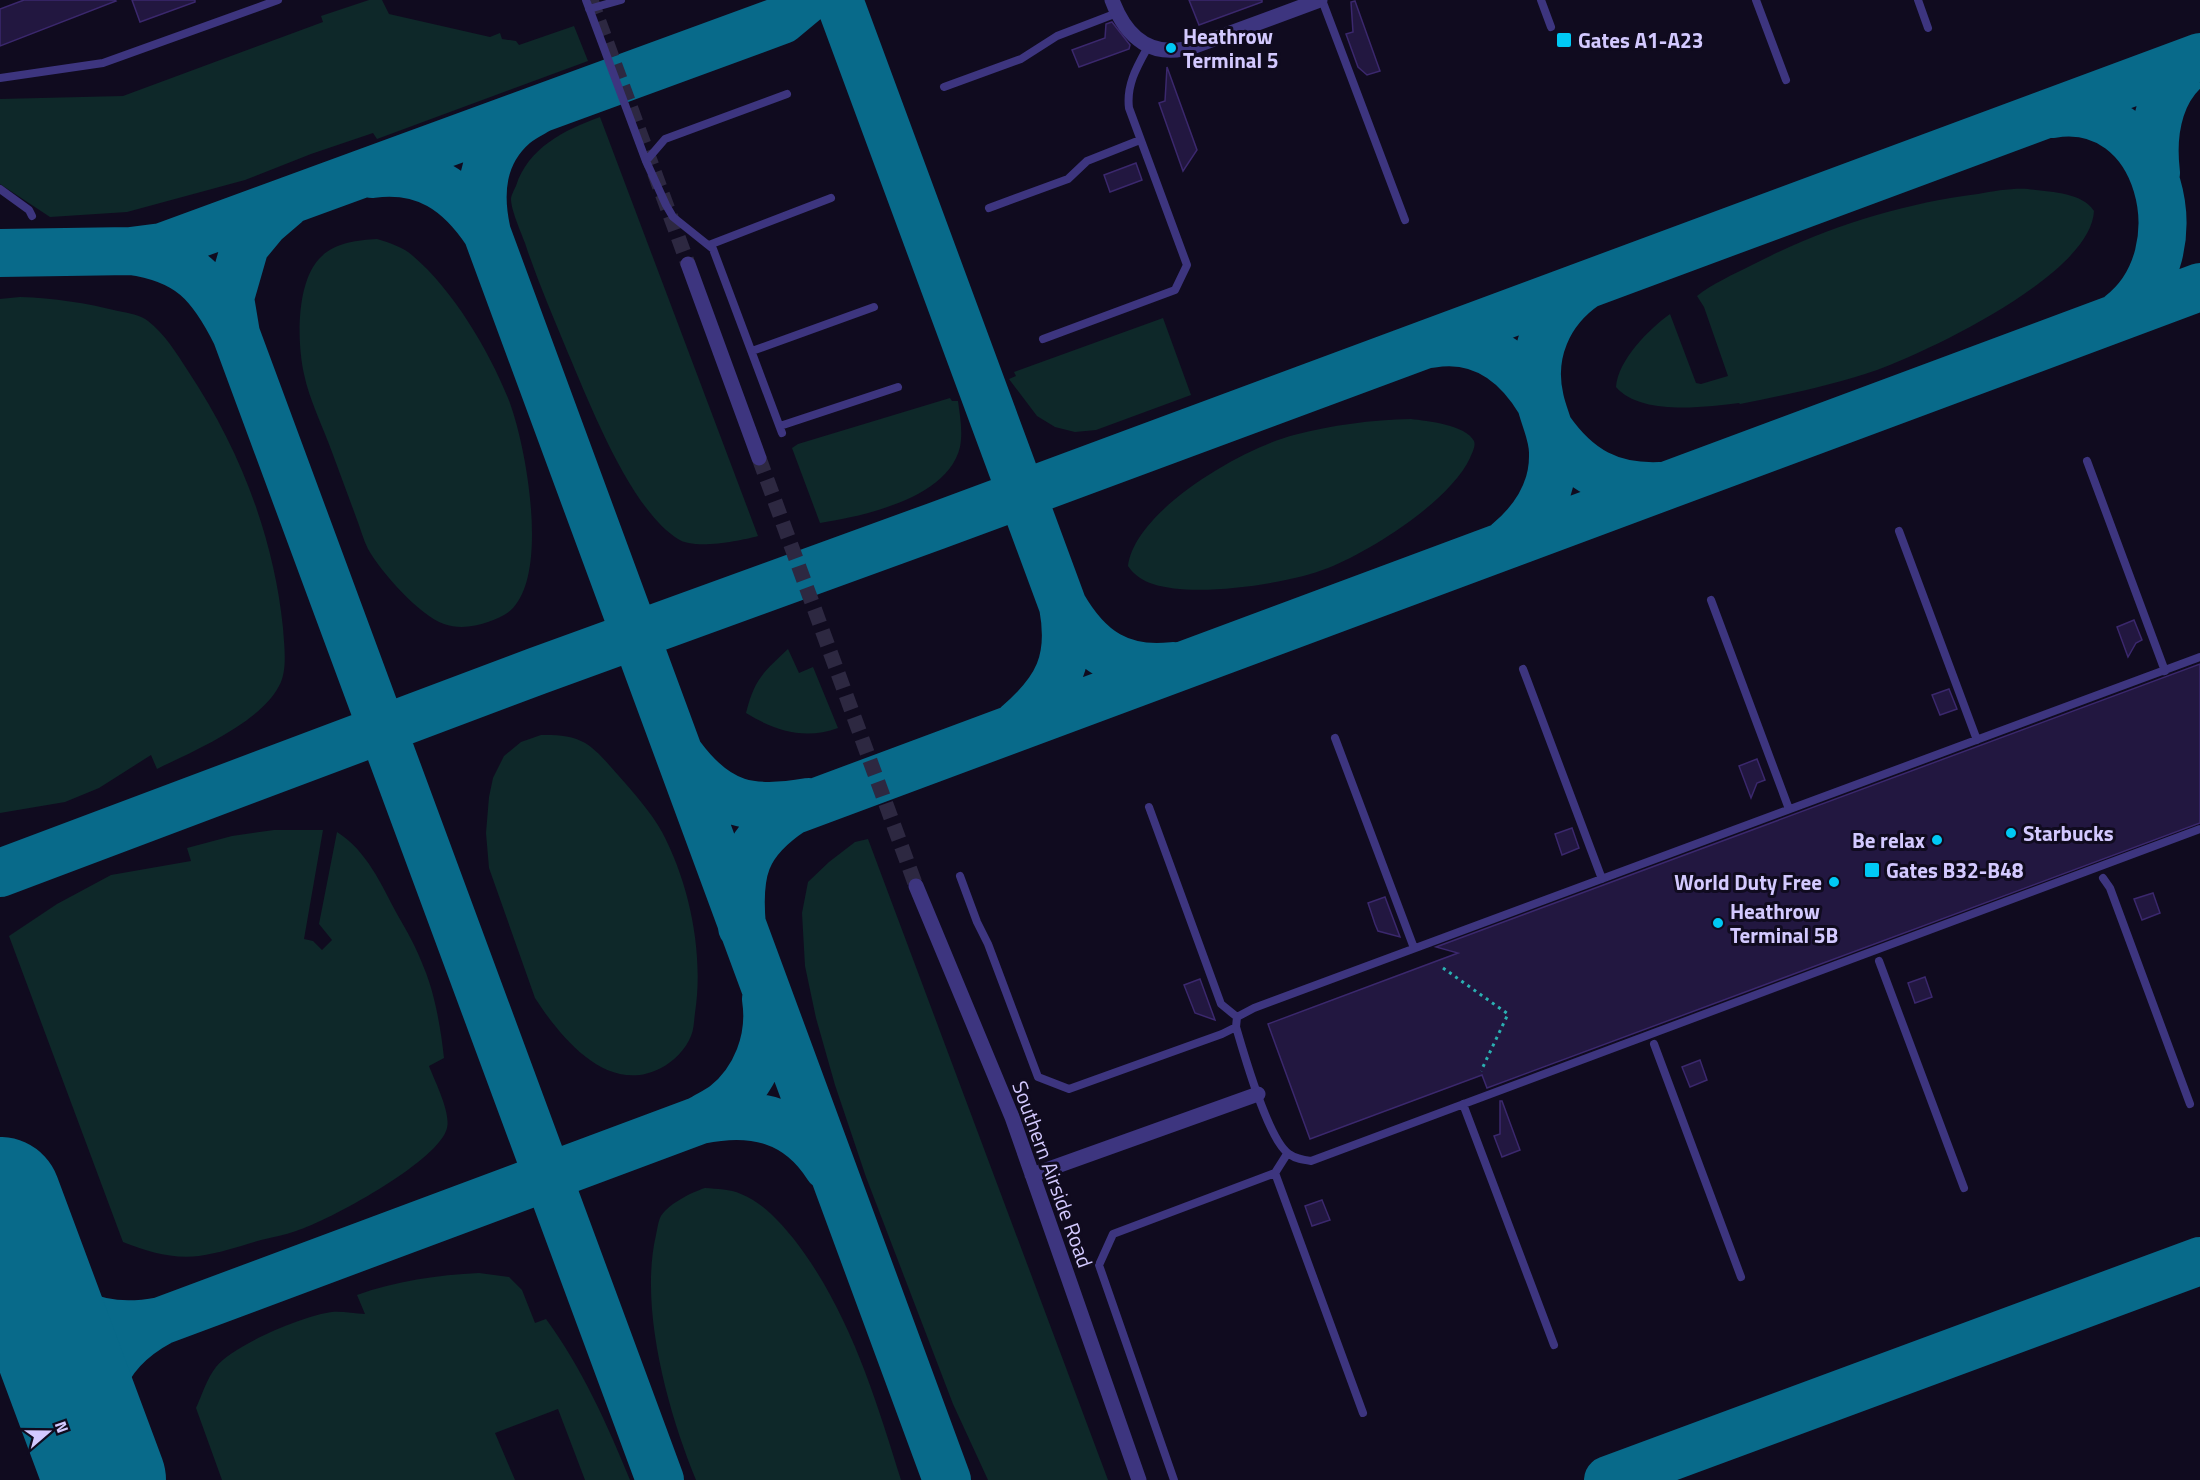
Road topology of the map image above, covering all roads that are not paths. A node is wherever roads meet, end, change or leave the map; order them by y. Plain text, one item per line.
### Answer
1 (278, 0) edge
2 (585, 0) edge
3 (621, 0) edge
4 (1321, 0) edge
5 (1541, 0) edge
6 (1756, 0) edge
7 (1918, 0) edge
8 (1115, 7) edge
9 (589, 9) junction
10 (1551, 27) dead end
11 (1928, 28) dead end
12 (1149, 45) junction
13 (0, 78) edge
14 (1786, 80) dead end
15 (944, 87) dead end
16 (787, 94) dead end
17 (1140, 140) junction
18 (646, 161) junction
19 (0, 189) edge
20 (831, 198) dead end
21 (989, 208) dead end
22 (32, 216) dead end
23 (1405, 220) dead end
24 (709, 245) junction
25 (688, 264) tunnel mouth
26 (874, 307) dead end
27 (1043, 339) dead end
28 (752, 351) junction
29 (898, 387) dead end
30 (759, 458) tunnel mouth
31 (2087, 461) dead end
32 (1899, 531) dead end
33 (1711, 600) dead end
34 (2200, 657) edge
35 (1523, 669) dead end
36 (2165, 671) junction
37 (1335, 738) dead end
38 (1977, 740) junction
39 (1149, 807) dead end
40 (1789, 809) junction
41 (2200, 829) edge
42 (960, 876) dead end
43 (2103, 878) dead end
44 (1602, 879) junction
45 (916, 886) tunnel mouth
46 (1414, 948) junction
47 (1879, 961) dead end
48 (1238, 1017) junction
49 (1236, 1027) junction
50 (1654, 1044) dead end
51 (1258, 1094) junction
52 (1463, 1104) junction
53 (2190, 1104) dead end
54 (1287, 1154) junction
55 (1275, 1173) junction
56 (1032, 1175) junction
57 (1965, 1188) dead end
58 (1741, 1277) dead end
59 (1554, 1345) dead end
60 (1363, 1413) dead end
61 (1139, 1480) edge
62 (1174, 1480) edge

1 - 13 lane
2 - 9 lane
3 - 9 lane
4 - 12 street
4 - 23 lane
5 - 10 lane
6 - 14 lane
7 - 11 lane
8 - 12 street
8 - 15 lane
9 - 18 lane
12 - 17 lane
16 - 18 lane
17 - 21 lane
17 - 27 lane
18 - 24 lane
19 - 22 lane
20 - 24 lane
24 - 28 lane
25 - 30 street
26 - 28 lane
28 - 29 lane
31 - 36 lane
32 - 38 lane
33 - 40 lane
34 - 36 lane
35 - 44 lane
36 - 38 lane
37 - 46 lane
38 - 40 lane
39 - 48 lane
40 - 44 lane
41 - 52 lane
42 - 49 lane
43 - 53 lane
44 - 46 lane
45 - 56 street, Southern Airside Road
46 - 48 lane
47 - 57 lane
48 - 49 lane
49 - 51 lane
50 - 58 lane
51 - 54 lane
51 - 56 street
52 - 54 lane
52 - 59 lane
54 - 55 lane
55 - 60 lane
55 - 62 lane
56 - 61 street, Southern Airside Road

